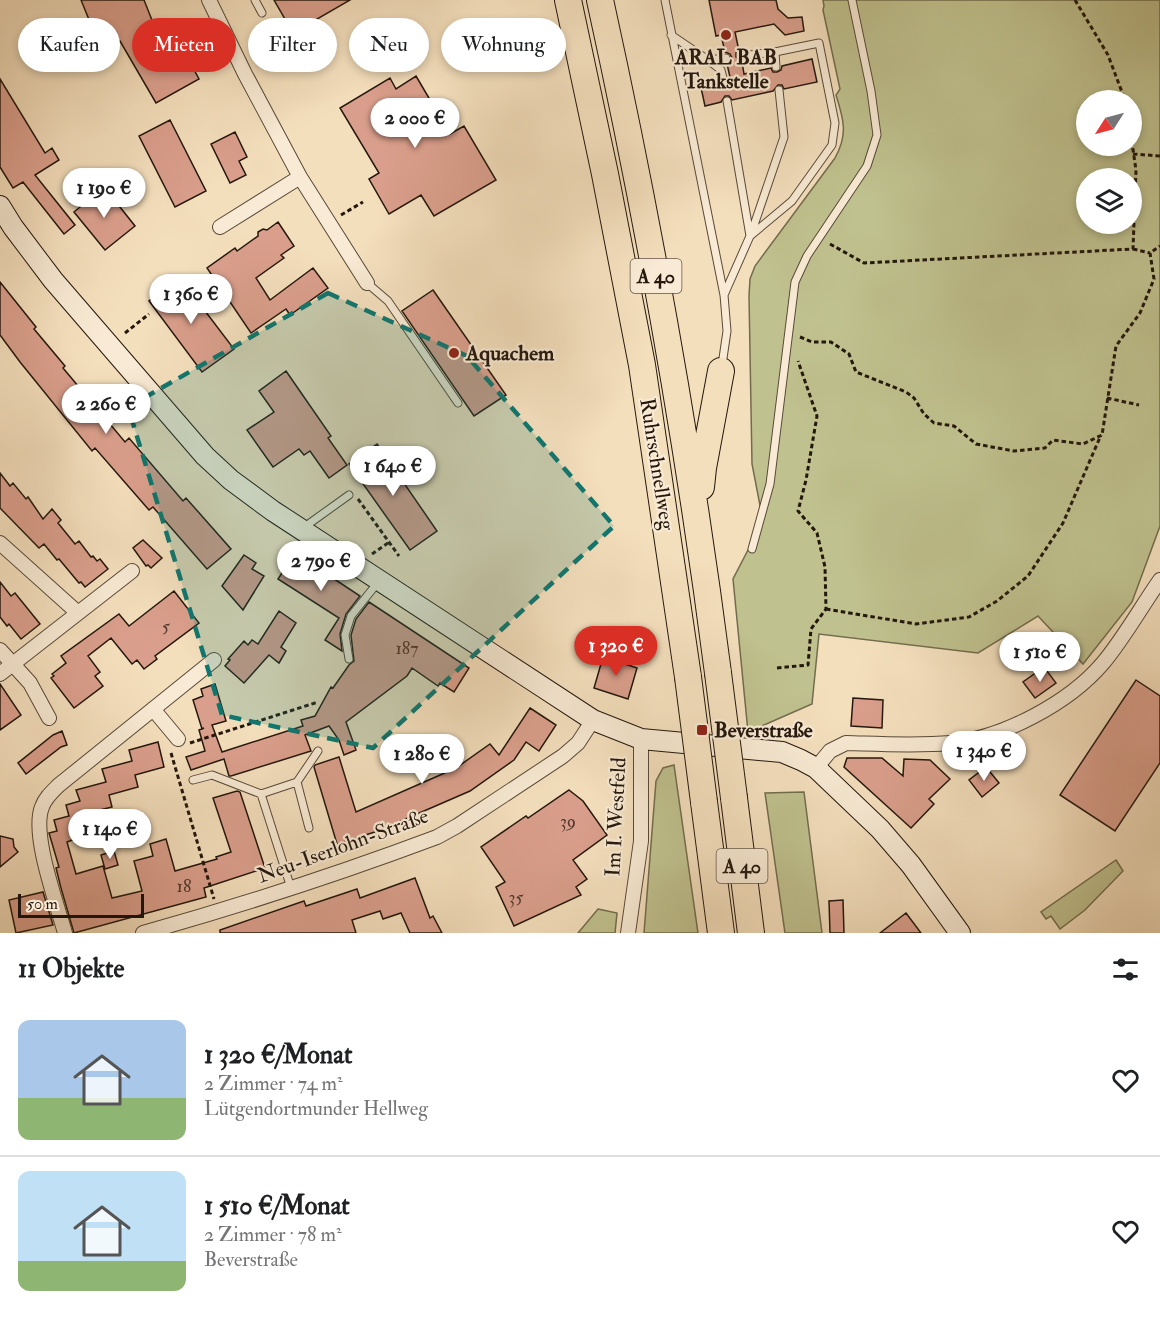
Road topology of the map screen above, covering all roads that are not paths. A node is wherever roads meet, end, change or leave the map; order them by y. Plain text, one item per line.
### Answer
1 (209, 0) edge
2 (255, 0) edge
3 (568, 0) edge
4 (600, 0) edge
5 (664, 0) edge
6 (852, 0) edge
7 (262, 13) dead end
8 (671, 35) junction
9 (775, 52) junction
10 (741, 56) dead end
11 (726, 58) dead end
12 (708, 60) junction
13 (776, 67) dead end
14 (723, 78) dead end
15 (779, 90) dead end
16 (727, 101) dead end
17 (300, 177) junction
18 (0, 206) edge
19 (220, 226) dead end
20 (750, 236) junction
21 (367, 283) joint
22 (724, 295) junction
23 (721, 371) joint
24 (458, 403) dead end
25 (349, 495) dead end
26 (301, 529) junction
27 (0, 543) edge
28 (752, 549) dead end
29 (703, 554) junction
30 (132, 571) dead end
31 (1160, 580) edge
32 (379, 582) junction
33 (78, 613) junction
34 (0, 650) edge
35 (349, 659) dead end
36 (214, 660) dead end
37 (14, 664) junction
38 (0, 674) edge
39 (153, 709) junction
40 (49, 718) dead end
41 (592, 720) junction
42 (641, 739) junction
43 (176, 745) road end
44 (318, 751) dead end
45 (816, 768) junction
46 (193, 780) dead end
47 (297, 782) junction
48 (261, 794) junction
49 (309, 828) dead end
50 (291, 888) junction
51 (65, 933) edge
52 (143, 933) edge
53 (628, 933) edge
54 (721, 933) edge
55 (751, 933) edge
56 (960, 933) edge

1 - 17 street
2 - 7 lane
3 - 54 highway, Ruhrschnellweg / A 40, bridge
4 - 29 highway, Ruhrschnellweg / A 40
5 - 8 lane
6 - 28 lane
8 - 12 lane
8 - 22 lane
9 - 10 lane
9 - 13 lane
9 - 20 lane
11 - 12 lane
12 - 14 lane
15 - 20 lane
16 - 20 lane
17 - 19 street
17 - 21 street
18 - 26 main road
20 - 22 lane
21 - 24 lane
22 - 23 lane
23 - 29 highway
25 - 26 lane
26 - 32 main road
27 - 33 street
29 - 55 highway, Ruhrschnellweg / A 40, bridge
30 - 33 street
31 - 45 street
32 - 35 lane
32 - 41 main road
33 - 37 street
34 - 37 street
36 - 39 street
37 - 38 street
37 - 40 street
39 - 43 street
39 - 51 street
41 - 42 main road
41 - 50 street, Neu-Iserlohn-Straße
42 - 45 main road
42 - 53 street, Im I. Westfeld
44 - 47 lane
45 - 56 main road
46 - 48 lane
47 - 48 lane
47 - 49 lane
48 - 50 lane
50 - 52 street, Neu-Iserlohn-Straße

